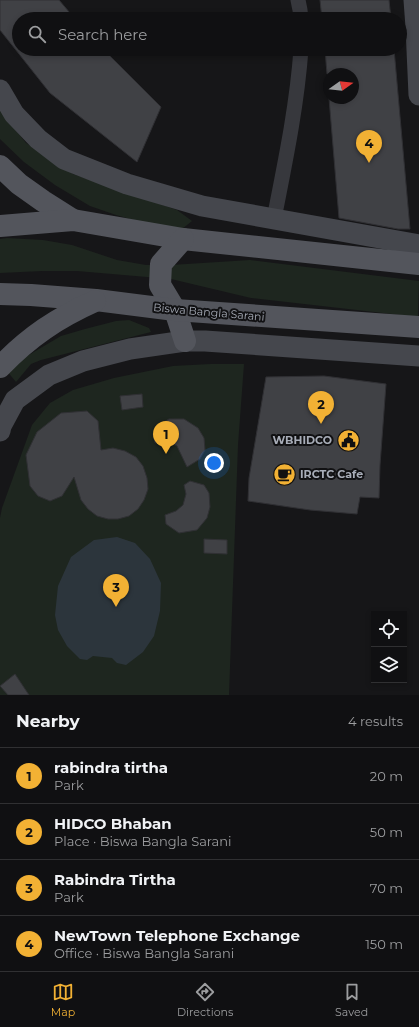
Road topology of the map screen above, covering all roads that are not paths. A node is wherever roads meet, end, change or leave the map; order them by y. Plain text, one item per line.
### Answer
1 (298, 0) edge
2 (414, 0) edge
3 (300, 12) edge
4 (301, 56) edge
5 (0, 90) edge
6 (419, 96) edge
7 (0, 166) edge
8 (274, 219) junction
9 (72, 220) junction
10 (5, 225) edge
11 (183, 239) junction
12 (419, 245) edge
13 (419, 264) edge
14 (0, 294) edge
15 (96, 300) junction
16 (175, 310) junction
17 (419, 327) edge
18 (185, 341) junction
19 (419, 356) edge
20 (0, 367) edge
21 (0, 431) edge

1 - 3 street
2 - 6 street
4 - 8 street
5 - 8 street
7 - 9 main road
8 - 12 street
9 - 10 main road
9 - 11 main road
11 - 13 main road
11 - 16 main road
14 - 15 main road, Biswa Bangla Sarani
15 - 16 main road, Biswa Bangla Sarani
15 - 20 main road
16 - 17 main road, Biswa Bangla Sarani
16 - 18 main road
18 - 19 street
18 - 21 street

